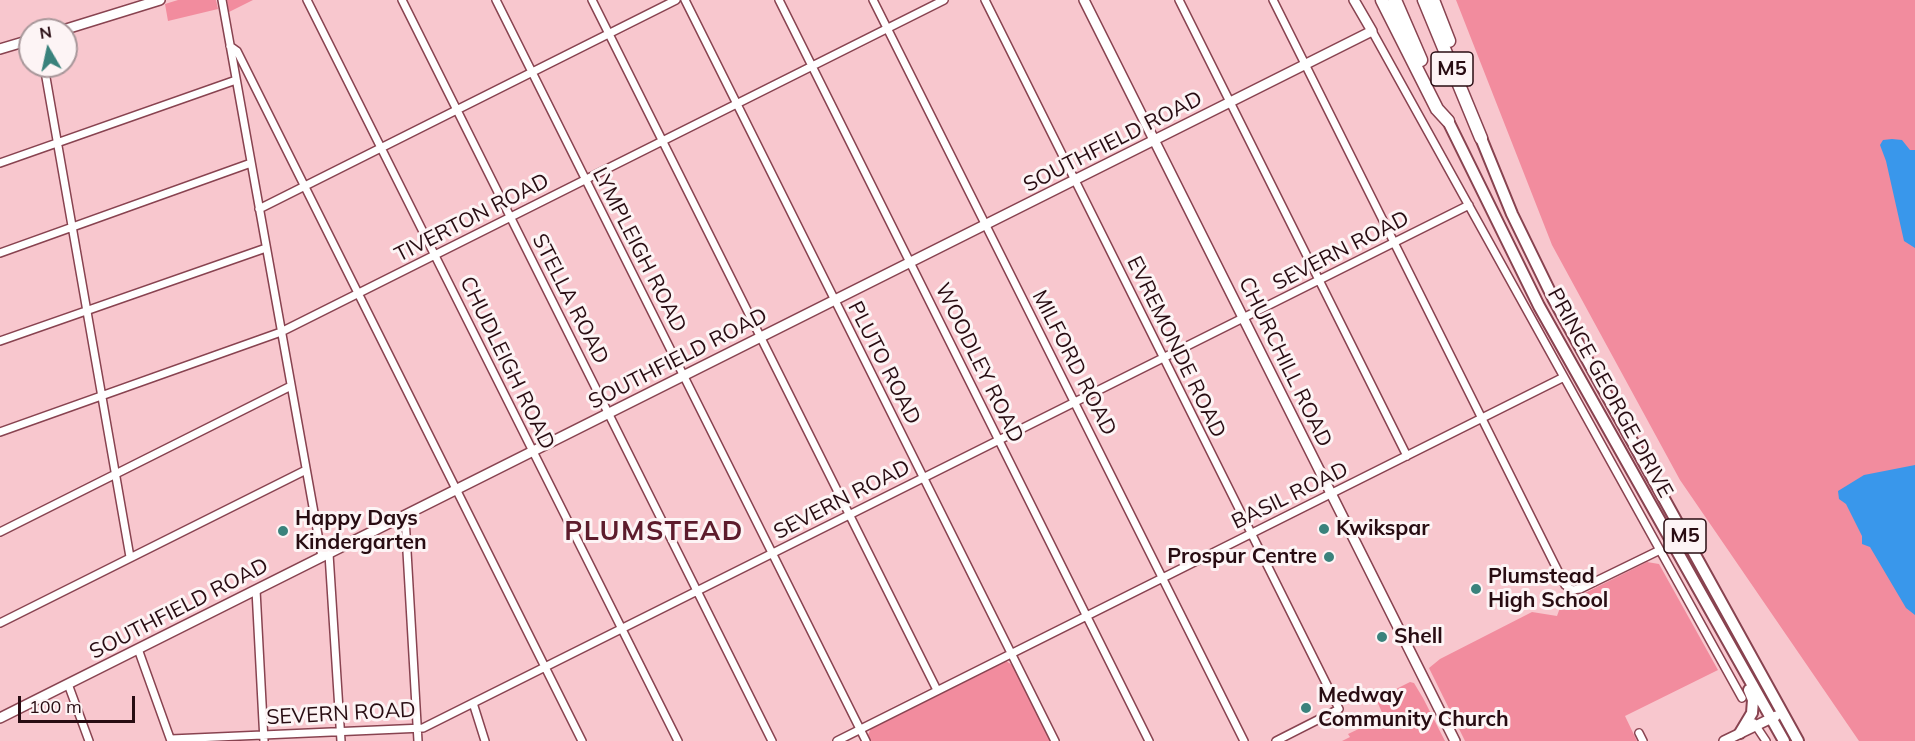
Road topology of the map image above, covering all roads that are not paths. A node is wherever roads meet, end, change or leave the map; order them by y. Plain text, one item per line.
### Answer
1 (160, 0) edge
2 (222, 0) edge
3 (307, 0) edge
4 (402, 0) edge
5 (496, 0) edge
6 (592, 0) edge
7 (676, 0) edge
8 (685, 0) edge
9 (779, 0) edge
10 (873, 0) edge
11 (944, 0) edge
12 (985, 0) edge
13 (1084, 0) edge
14 (1179, 0) edge
15 (1273, 0) edge
16 (1354, 0) edge
17 (1382, 0) edge
18 (1395, 0) edge
19 (1424, 0) edge
20 (1433, 0) edge
21 (78, 25) edge
22 (887, 28) junction
23 (1372, 31) junction
24 (609, 33) junction
25 (18, 44) edge
26 (230, 46) junction
27 (0, 49) edge
28 (1305, 65) junction
29 (812, 66) junction
30 (532, 72) junction
31 (46, 78) edge
32 (236, 80) junction
33 (1230, 102) junction
34 (737, 104) junction
35 (457, 109) junction
36 (1448, 122) junction
37 (1482, 138) junction
38 (663, 141) junction
39 (1155, 141) junction
40 (57, 143) junction
41 (381, 147) junction
42 (251, 163) junction
43 (0, 164) edge
44 (585, 180) junction
45 (1075, 181) junction
46 (305, 186) junction
47 (1469, 205) junction
48 (259, 209) junction
49 (510, 217) junction
50 (986, 225) junction
51 (72, 226) junction
52 (1395, 242) junction
53 (266, 248) junction
54 (0, 253) edge
55 (435, 255) junction
56 (911, 263) junction
57 (1319, 280) junction
58 (359, 293) junction
59 (835, 301) junction
60 (87, 310) junction
61 (1243, 318) junction
62 (281, 332) junction
63 (761, 338) junction
64 (0, 341) edge
65 (1164, 358) junction
66 (684, 376) junction
67 (1564, 377) junction
68 (291, 386) junction
69 (102, 395) junction
70 (1075, 402) junction
71 (609, 414) junction
72 (1482, 418) junction
73 (0, 432) edge
74 (999, 440) junction
75 (533, 452) junction
76 (1407, 456) junction
77 (306, 470) junction
78 (116, 474) junction
79 (923, 478) junction
80 (458, 490) junction
81 (1331, 494) junction
82 (849, 515) junction
83 (405, 517) junction
84 (0, 532) edge
85 (1251, 534) junction
86 (1660, 550) junction
87 (772, 554) junction
88 (325, 556) junction
89 (130, 557) junction
90 (1162, 578) junction
91 (256, 590) junction
92 (697, 591) junction
93 (1087, 615) junction
94 (0, 622) edge
95 (622, 629) junction
96 (1725, 638) junction
97 (138, 650) junction
98 (1011, 654) junction
99 (545, 667) junction
100 (68, 684) junction
101 (937, 690) junction
102 (1742, 698) dead end
103 (473, 703) junction
104 (1783, 712) junction
105 (0, 718) edge
106 (1771, 719) junction
107 (1754, 722) junction
108 (417, 727) junction
109 (860, 729) junction
110 (341, 731) junction
111 (1639, 733) dead end
112 (1740, 733) joint
113 (264, 738) edge
114 (171, 740) edge
115 (89, 741) edge
116 (341, 741) edge
117 (418, 741) edge
118 (485, 741) edge
119 (582, 741) edge
120 (678, 741) edge
121 (772, 741) edge
122 (837, 741) edge
123 (866, 741) edge
124 (1055, 741) edge
125 (1149, 741) edge
126 (1244, 741) edge
127 (1276, 741) edge
128 (1455, 741) edge
129 (1643, 741) edge
130 (1725, 741) edge
131 (1766, 741) edge
132 (1784, 741) edge
133 (1798, 741) edge

1 - 21 street
2 - 26 street
3 - 41 street, CHUDLEIGH ROAD
4 - 35 street, STELLA ROAD
5 - 30 street, LYMPLEIGH ROAD
6 - 24 street
7 - 24 street
8 - 34 street, PLUTO ROAD
9 - 29 street, WOODLEY ROAD
10 - 22 street, MILFORD ROAD
11 - 22 street, TIVERTON ROAD
12 - 45 street, EVREMONDE ROAD
13 - 39 street, CHURCHILL ROAD
14 - 33 street
15 - 28 street
16 - 23 street
17 - 36 highway
18 - 36 highway, M5
19 - 37 highway, M5
20 - 37 highway
22 - 29 street, TIVERTON ROAD
22 - 50 street, MILFORD ROAD
23 - 28 street, SOUTHFIELD ROAD
23 - 47 street
24 - 30 street
24 - 38 street
25 - 27 street
26 - 32 street
26 - 46 street
28 - 33 street, SOUTHFIELD ROAD
28 - 52 street
29 - 34 street, TIVERTON ROAD
29 - 56 street, WOODLEY ROAD
30 - 35 street
30 - 44 street, LYMPLEIGH ROAD
31 - 40 street
32 - 40 street
32 - 42 street
33 - 39 street, SOUTHFIELD ROAD
33 - 57 street
34 - 38 street, TIVERTON ROAD
34 - 59 street, PLUTO ROAD
35 - 41 street
35 - 49 street, STELLA ROAD
36 - 96 main road, PRINCE GEORGE DRIVE / M5
37 - 104 main road, PRINCE GEORGE DRIVE / M5
38 - 44 street, TIVERTON ROAD
38 - 63 street
39 - 45 street, SOUTHFIELD ROAD
39 - 61 street, CHURCHILL ROAD
40 - 43 street
40 - 51 street
41 - 46 street
41 - 55 street, CHUDLEIGH ROAD
42 - 48 street
42 - 51 street
44 - 49 street, TIVERTON ROAD
44 - 66 street, LYMPLEIGH ROAD
45 - 50 street, SOUTHFIELD ROAD
45 - 65 street, EVREMONDE ROAD
46 - 48 street
46 - 58 street
47 - 52 street, SEVERN ROAD
47 - 67 street
48 - 53 street
49 - 55 street, TIVERTON ROAD
49 - 71 street, STELLA ROAD
50 - 56 street, SOUTHFIELD ROAD
50 - 70 street, MILFORD ROAD
51 - 54 street
51 - 60 street
52 - 57 street, SEVERN ROAD
52 - 72 street
53 - 60 street
53 - 62 street
55 - 58 street, TIVERTON ROAD
55 - 75 street, CHUDLEIGH ROAD
56 - 59 street, SOUTHFIELD ROAD
56 - 74 street, WOODLEY ROAD
57 - 61 street, SEVERN ROAD
57 - 76 street
58 - 62 street, TIVERTON ROAD
58 - 80 street
59 - 63 street, SOUTHFIELD ROAD
59 - 79 street, PLUTO ROAD
60 - 64 street
60 - 69 street
61 - 65 street, SEVERN ROAD
61 - 81 street, CHURCHILL ROAD
62 - 68 street
62 - 69 street, TIVERTON ROAD
63 - 66 street, SOUTHFIELD ROAD
63 - 82 street
65 - 70 street, SEVERN ROAD
65 - 85 street, EVREMONDE ROAD
66 - 71 street, SOUTHFIELD ROAD
66 - 87 street, LYMPLEIGH ROAD
67 - 72 street, BASIL ROAD
67 - 86 street
68 - 77 street
68 - 78 street
69 - 73 street, TIVERTON ROAD
69 - 78 street
70 - 74 street, SEVERN ROAD
70 - 90 street, MILFORD ROAD
71 - 75 street, SOUTHFIELD ROAD
71 - 92 street, STELLA ROAD
72 - 76 street, BASIL ROAD
72 - 86 street
74 - 79 street, SEVERN ROAD
74 - 93 street, WOODLEY ROAD
75 - 80 street, SOUTHFIELD ROAD
75 - 95 street, CHUDLEIGH ROAD
76 - 81 street, BASIL ROAD
77 - 88 street
77 - 89 street
78 - 84 street
78 - 89 street
79 - 82 street, SEVERN ROAD
79 - 98 street, PLUTO ROAD
80 - 83 street, SOUTHFIELD ROAD
80 - 99 street
81 - 85 street, BASIL ROAD
81 - 128 street, CHURCHILL ROAD
82 - 87 street, SEVERN ROAD
82 - 101 street
83 - 88 street, SOUTHFIELD ROAD
83 - 108 street
85 - 90 street, BASIL ROAD
85 - 127 street, EVREMONDE ROAD
86 - 102 street
87 - 92 street, SEVERN ROAD
87 - 109 street, LYMPLEIGH ROAD
88 - 91 street, SOUTHFIELD ROAD
88 - 110 street
89 - 94 street
90 - 93 street, BASIL ROAD
90 - 126 street, MILFORD ROAD
91 - 97 street, SOUTHFIELD ROAD
91 - 113 street
92 - 95 street, SEVERN ROAD
92 - 121 street, STELLA ROAD
93 - 98 street, BASIL ROAD
93 - 125 street, WOODLEY ROAD
95 - 99 street, SEVERN ROAD
95 - 120 street, CHUDLEIGH ROAD
96 - 106 main road, PRINCE GEORGE DRIVE / M5
96 - 107 main road
97 - 100 street, SOUTHFIELD ROAD
97 - 114 street
98 - 101 street, BASIL ROAD
98 - 124 street, PLUTO ROAD
99 - 103 street, SEVERN ROAD
99 - 119 street
100 - 105 street, SOUTHFIELD ROAD
100 - 115 street
101 - 109 street, BASIL ROAD
103 - 108 street, SEVERN ROAD
103 - 118 street
104 - 106 street
104 - 133 main road, PRINCE GEORGE DRIVE / M5
106 - 107 street
106 - 132 main road, PRINCE GEORGE DRIVE / M5
107 - 112 main road
107 - 131 street
108 - 110 street, SEVERN ROAD
108 - 117 street
109 - 122 street, BASIL ROAD
109 - 123 street, LYMPLEIGH ROAD
110 - 113 street, SEVERN ROAD
110 - 116 street
111 - 129 street
112 - 130 street
113 - 114 street, SEVERN ROAD

